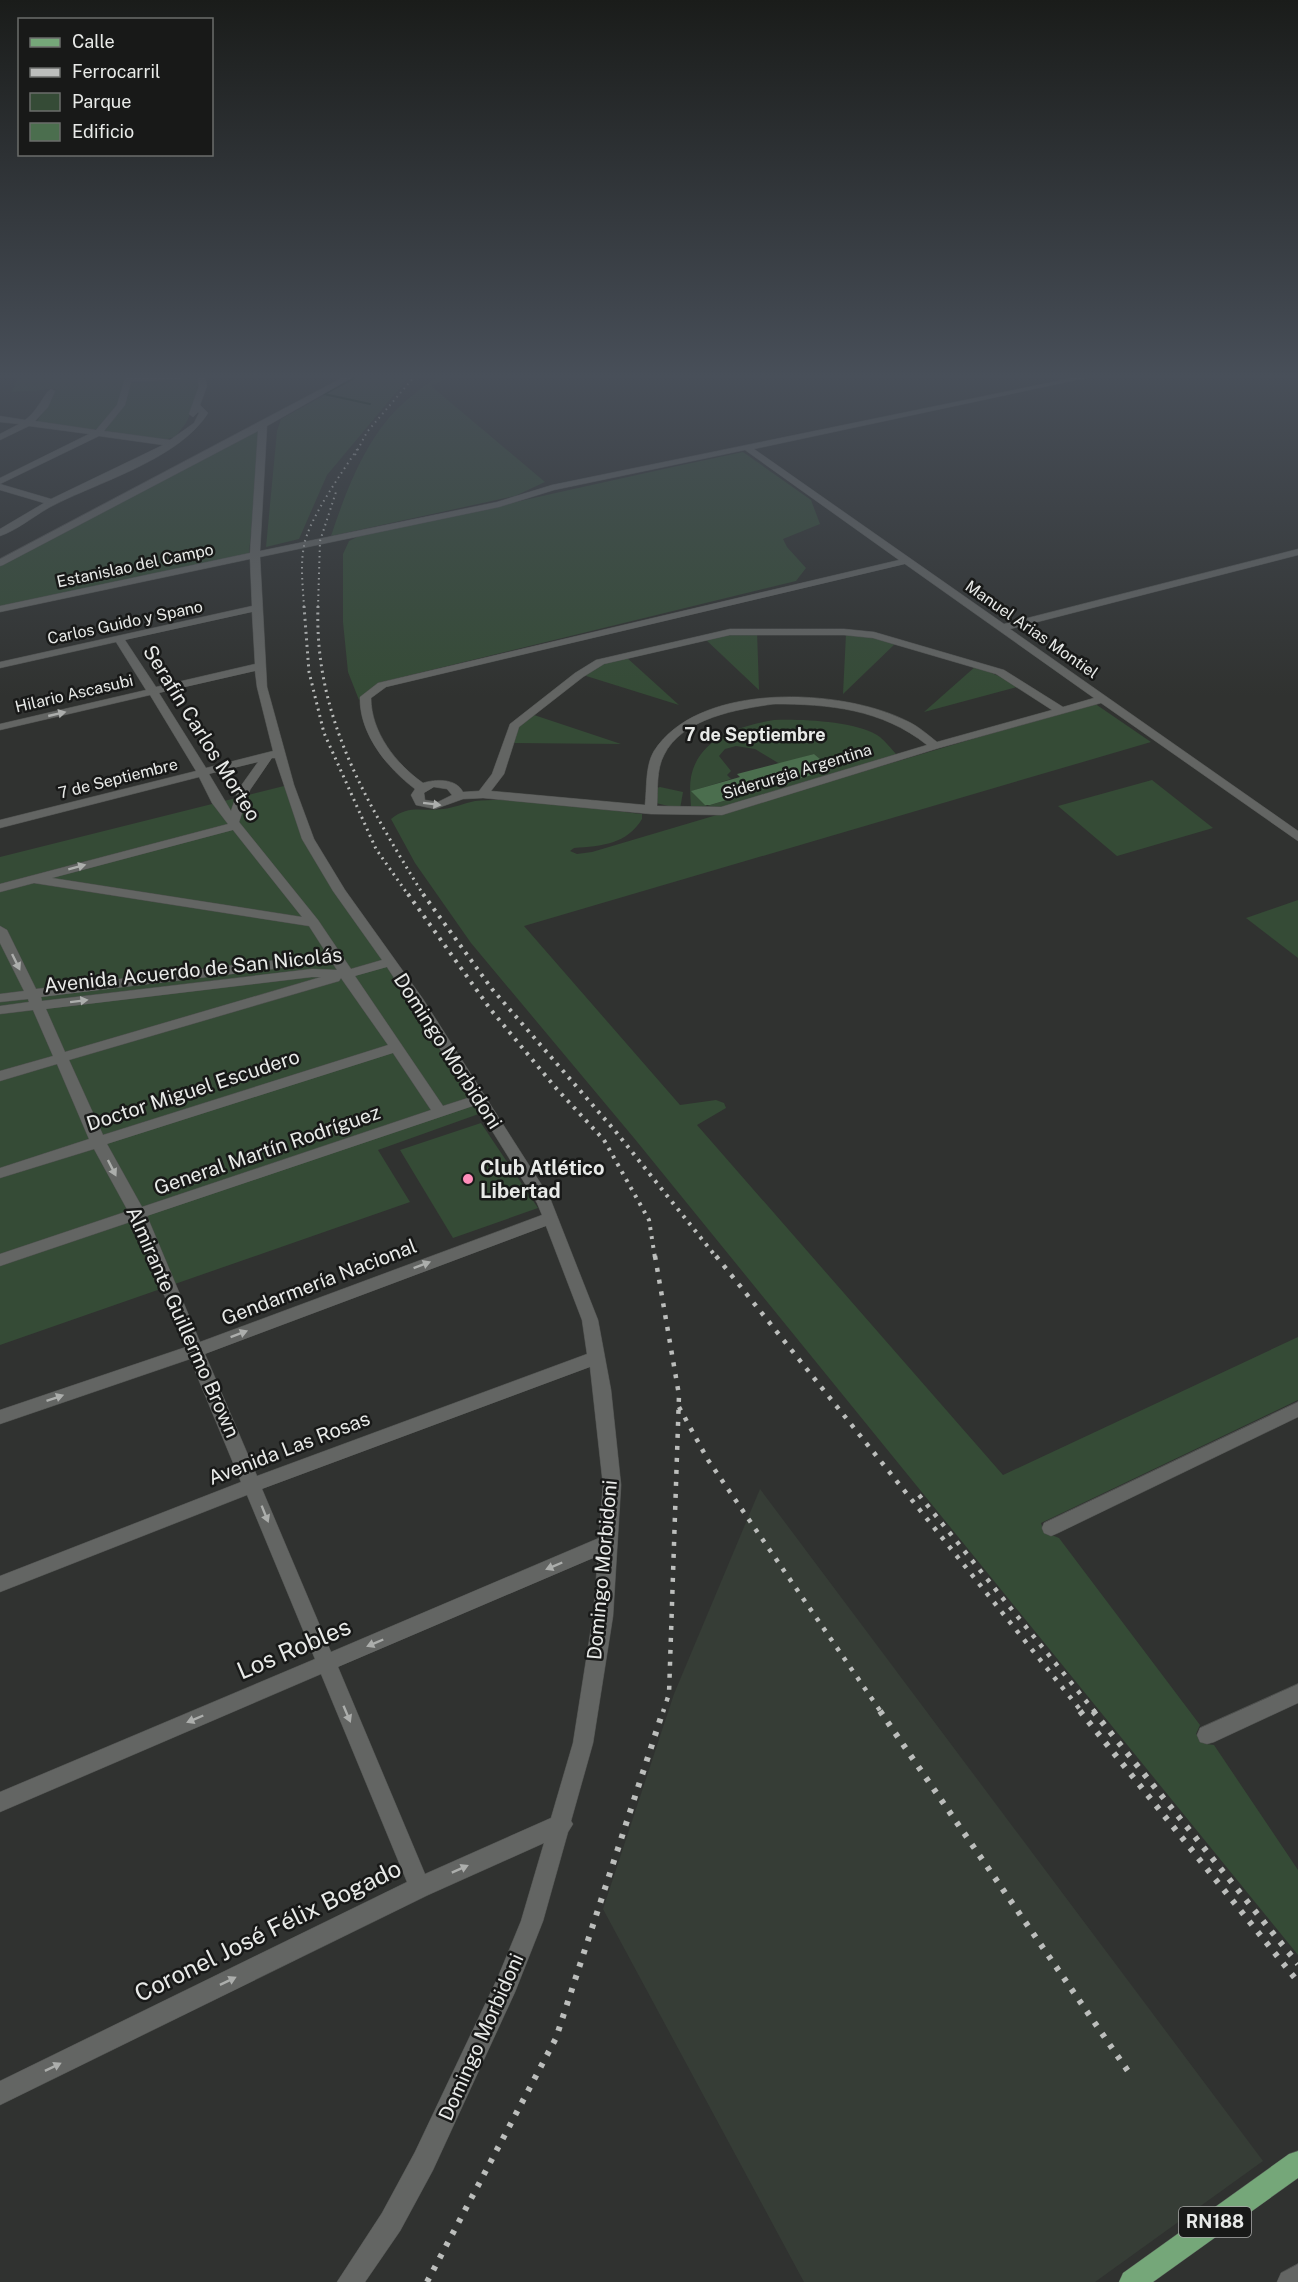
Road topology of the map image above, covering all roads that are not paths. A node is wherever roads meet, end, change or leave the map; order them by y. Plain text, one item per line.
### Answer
1 (90, 483) edge
2 (152, 483) edge
3 (259, 483) edge
4 (573, 483) edge
5 (797, 483) edge
6 (0, 487) edge
7 (52, 502) junction
8 (0, 533) edge
9 (1298, 552) edge
10 (255, 555) junction
11 (906, 561) junction
12 (0, 563) edge
13 (256, 608) junction
14 (0, 609) edge
15 (1002, 628) junction
16 (119, 639) junction
17 (0, 665) edge
18 (261, 666) junction
19 (154, 691) junction
20 (1102, 699) junction
21 (1062, 711) junction
22 (0, 727) edge
23 (935, 746) junction
24 (273, 755) junction
25 (201, 774) junction
26 (422, 788) junction
27 (483, 794) junction
28 (458, 796) junction
29 (651, 810) junction
30 (0, 824) edge
31 (234, 824) junction
32 (1298, 837) edge
33 (34, 879) junction
34 (0, 888) edge
35 (313, 924) junction
36 (0, 930) edge
37 (336, 957) junction
38 (390, 962) junction
39 (348, 974) junction
40 (0, 998) edge
41 (35, 1000) junction
42 (0, 1010) edge
43 (398, 1047) junction
44 (60, 1058) junction
45 (0, 1076) edge
46 (479, 1099) junction
47 (440, 1113) junction
48 (98, 1142) junction
49 (0, 1173) edge
50 (139, 1216) junction
51 (550, 1218) junction
52 (0, 1260) edge
53 (197, 1350) junction
54 (595, 1358) junction
55 (1298, 1409) edge
56 (0, 1417) edge
57 (253, 1485) junction
58 (1051, 1528) dead end
59 (608, 1543) junction
60 (0, 1584) edge
61 (326, 1664) junction
62 (1298, 1693) edge
63 (1207, 1735) dead end
64 (0, 1802) edge
65 (562, 1824) junction
66 (420, 1887) junction
67 (0, 2093) edge
68 (1298, 2163) edge
69 (1298, 2277) edge
70 (350, 2282) edge
71 (1132, 2282) edge
72 (1290, 2282) edge

1 - 7 street
2 - 12 street
3 - 10 street, Domingo Morbidoni
4 - 10 street, Estanislao del Campo
5 - 11 street, Manuel Arias Montiel
6 - 7 street
7 - 8 street
9 - 15 street
10 - 13 street, Domingo Morbidoni
10 - 14 street, Estanislao del Campo
11 - 15 street, Manuel Arias Montiel
11 - 26 street
13 - 16 street, Carlos Guido y Spano
13 - 18 street, Domingo Morbidoni
15 - 20 street, Manuel Arias Montiel
16 - 17 street, Carlos Guido y Spano
16 - 19 street, Serafín Carlos Morteo
18 - 19 street, Hilario Ascasubi
18 - 24 street, Domingo Morbidoni
22 -> 19 street, Hilario Ascasubi
19 - 25 street, Serafín Carlos Morteo
20 - 21 street, Siderurgia Argentina
20 - 32 street, Manuel Arias Montiel
21 - 23 street, Siderurgia Argentina
21 - 27 street
23 - 29 street, Siderurgia Argentina
23 - 29 street
24 - 25 street, 7 de Septiembre
24 - 31 street
24 - 38 street, Domingo Morbidoni
25 - 30 street, 7 de Septiembre
25 - 31 street, Serafín Carlos Morteo
26 - 28 street
26 -> 28 street, Siderurgia Argentina
27 - 28 street, Siderurgia Argentina
27 - 29 street, Siderurgia Argentina
33 -> 31 street
31 - 35 street, Serafín Carlos Morteo
33 - 34 street
33 - 35 street
35 - 37 street, Serafín Carlos Morteo
36 -> 41 street, Almirante Guillermo Brown
37 - 39 street, Serafín Carlos Morteo
37 - 41 street, Avenida Acuerdo de San Nicolás
38 - 39 street, Avenida Acuerdo de San Nicolás
38 - 46 street, Domingo Morbidoni
41 -> 39 street, Avenida Acuerdo de San Nicolás
39 - 43 street, Serafín Carlos Morteo
39 - 44 street
40 - 41 street, Avenida Acuerdo de San Nicolás
41 - 42 street, Avenida Acuerdo de San Nicolás
41 - 44 street, Almirante Guillermo Brown
43 - 47 street, Serafín Carlos Morteo
43 - 48 street, Doctor Miguel Escudero
44 - 45 street
44 - 48 street, Almirante Guillermo Brown
46 - 47 street, General Martín Rodríguez
46 - 51 street, Domingo Morbidoni
47 - 50 street, General Martín Rodríguez
48 - 49 street, Doctor Miguel Escudero
48 -> 50 street, Almirante Guillermo Brown
50 - 52 street, General Martín Rodríguez
50 - 53 street, Almirante Guillermo Brown
53 -> 51 street, Gendarmería Nacional
51 - 54 street, Domingo Morbidoni
56 -> 53 street, Gendarmería Nacional
53 - 57 street, Almirante Guillermo Brown
54 - 57 street, Avenida Las Rosas
54 - 59 street, Domingo Morbidoni
55 - 58 street
57 - 60 street, Avenida Las Rosas
57 -> 61 street, Almirante Guillermo Brown
59 -> 61 street, Los Robles
59 - 65 street, Domingo Morbidoni
61 -> 64 street, Los Robles
61 -> 66 street, Almirante Guillermo Brown
62 - 63 street
66 -> 65 street, Coronel José Félix Bogado
65 - 70 street, Domingo Morbidoni
67 -> 66 street, Coronel José Félix Bogado
68 - 71 main road, RN188
69 - 72 street

